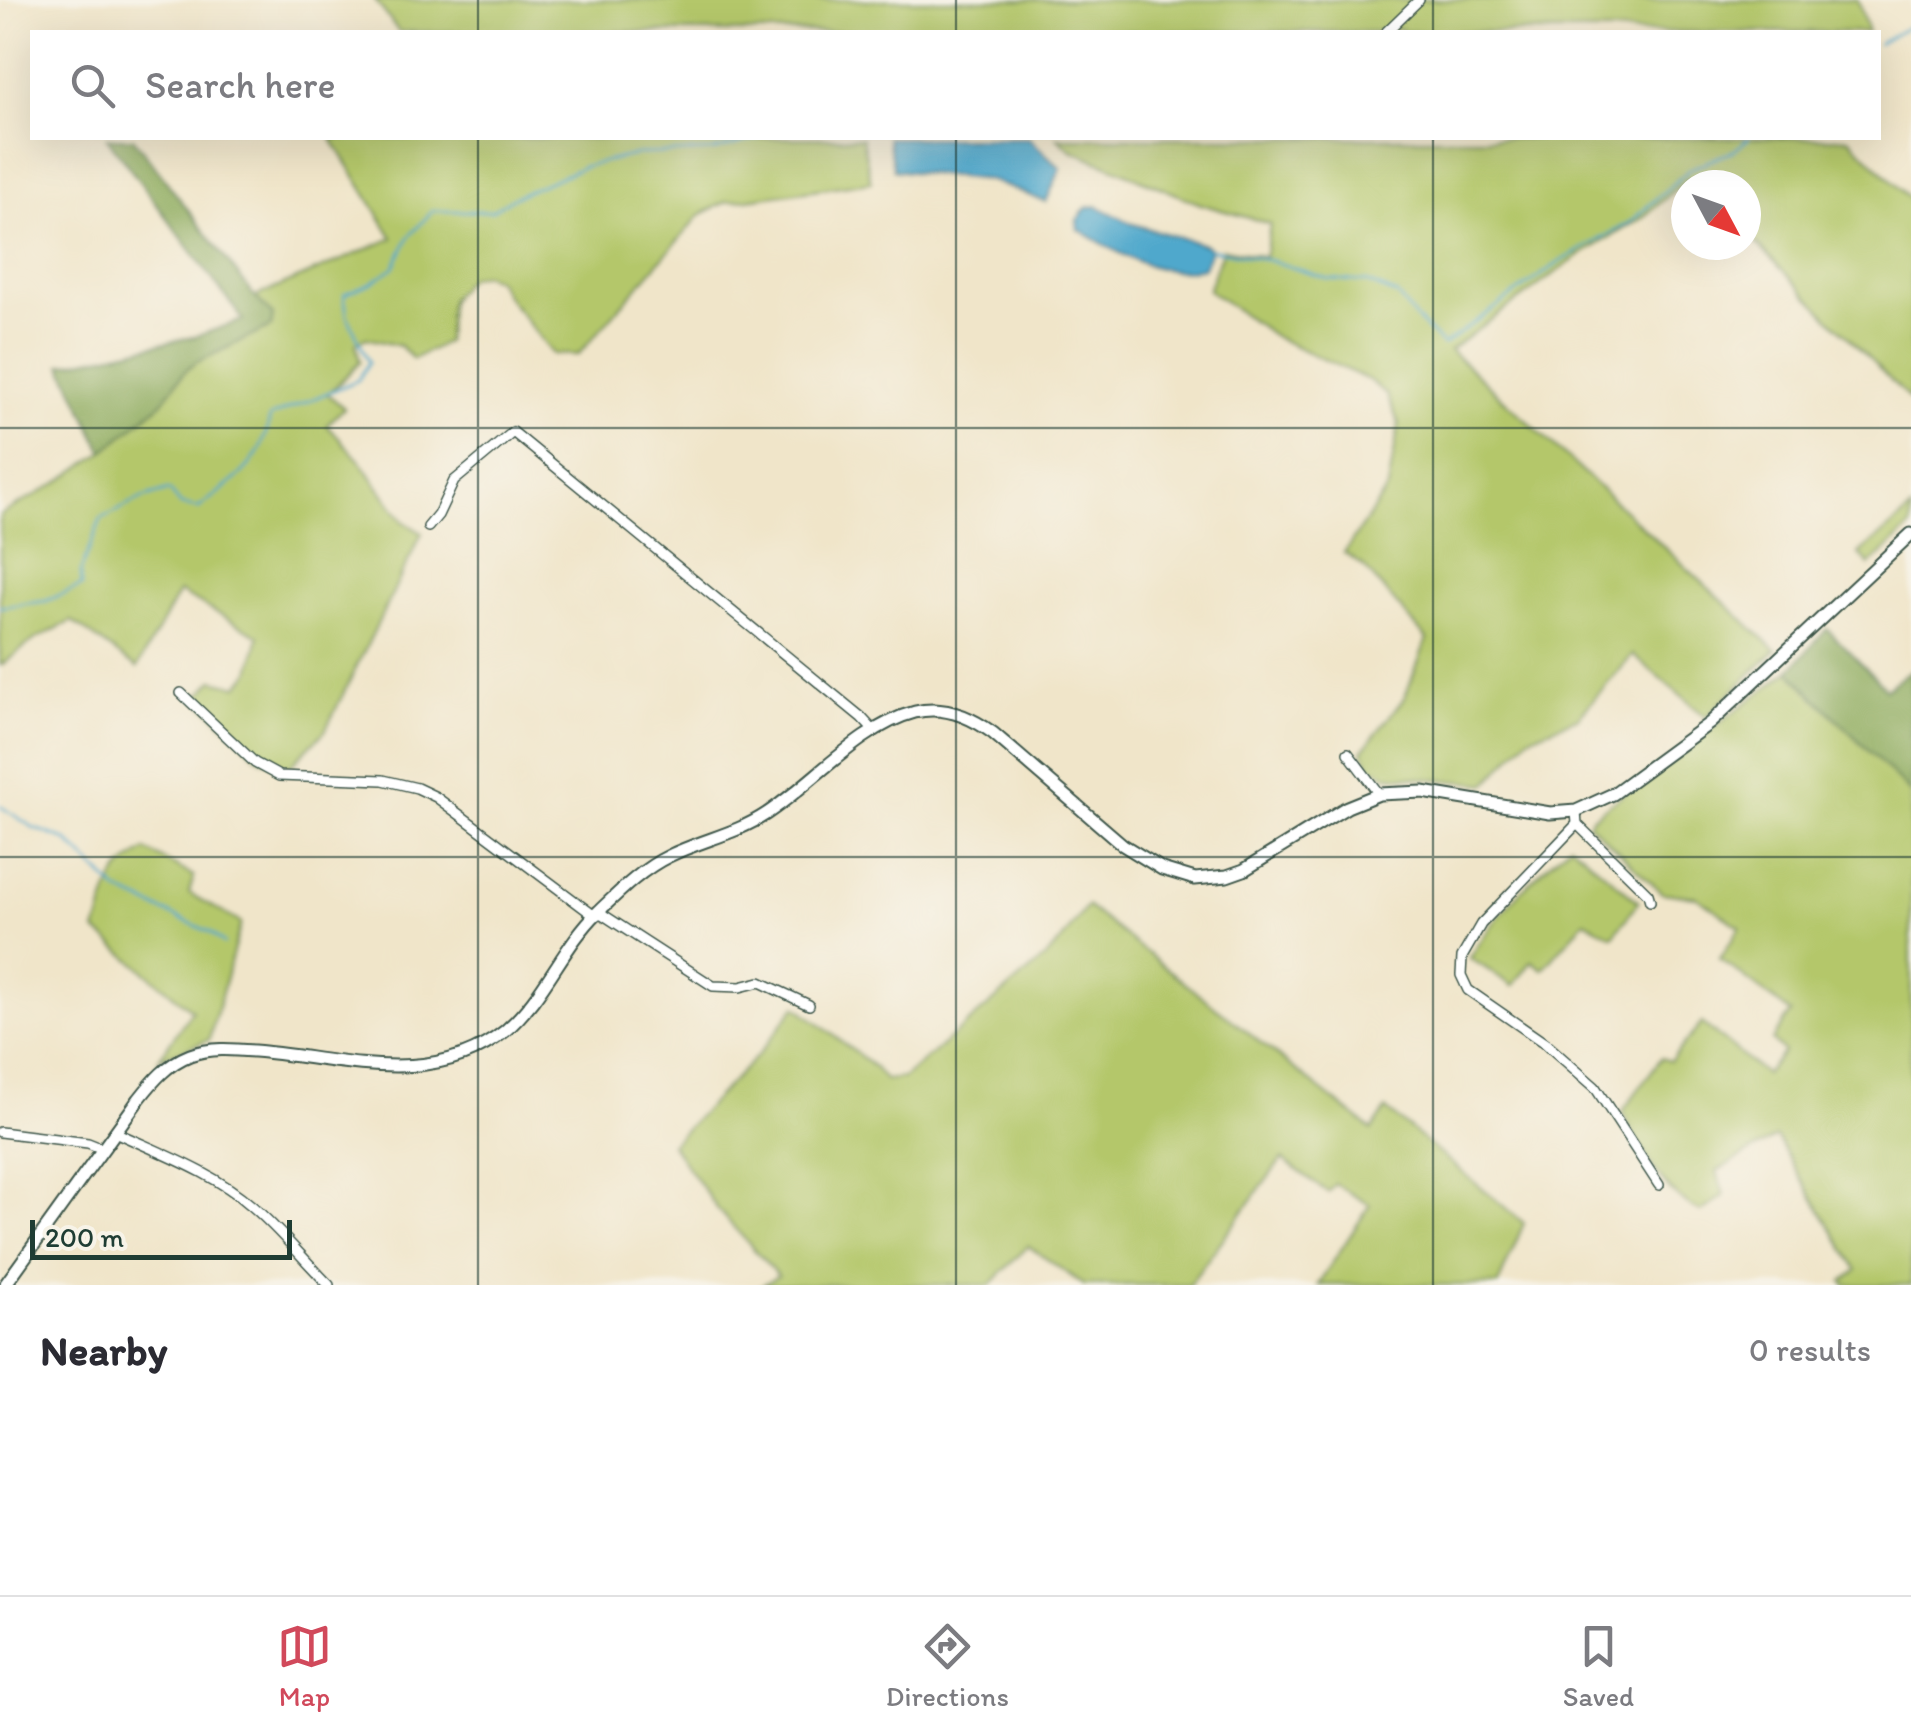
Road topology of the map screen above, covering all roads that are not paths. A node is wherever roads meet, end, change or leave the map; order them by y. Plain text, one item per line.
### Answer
1 (1420, 0) edge
2 (1388, 30) edge
3 (428, 527) dead end
4 (1911, 534) edge
5 (181, 693) dead end
6 (874, 731) junction
7 (1348, 753) dead end
8 (1379, 794) junction
9 (1576, 818) junction
10 (1650, 900) dead end
11 (596, 914) junction
12 (809, 1005) dead end
13 (0, 1132) edge
14 (115, 1132) junction
15 (103, 1149) junction
16 (1659, 1184) dead end
17 (5, 1285) edge
18 (329, 1285) edge

1 - 2 street
3 - 6 street
4 - 9 street
5 - 11 street
6 - 8 street
6 - 11 street
7 - 8 street
8 - 9 street
9 - 10 street
9 - 16 street
11 - 12 street
11 - 14 street
13 - 15 street
14 - 15 street
14 - 18 street
15 - 17 street

